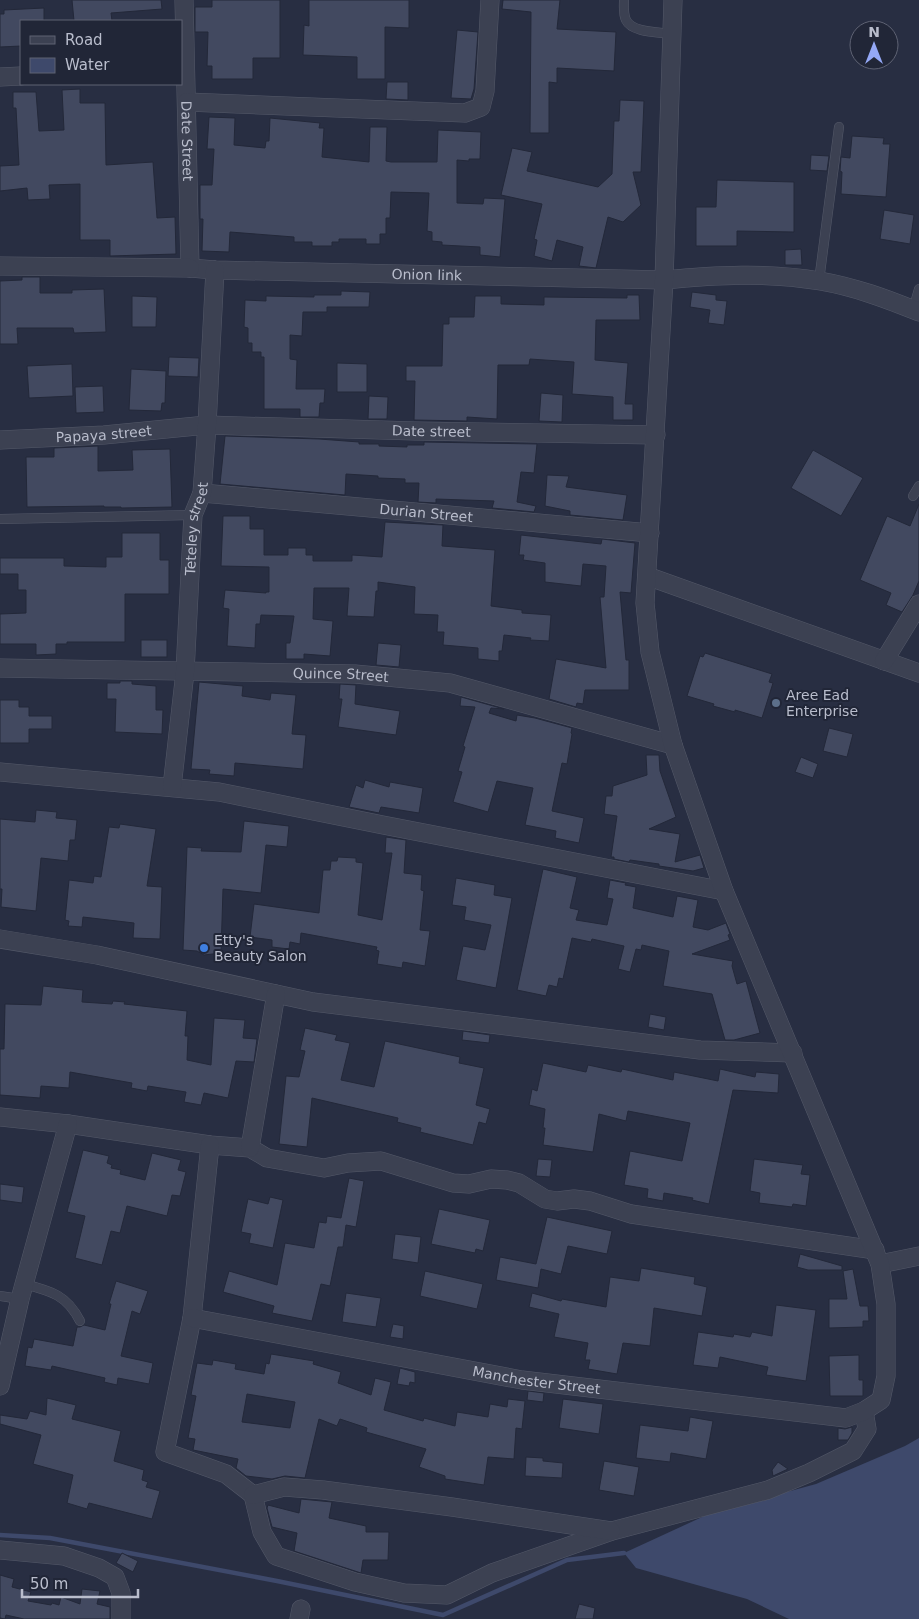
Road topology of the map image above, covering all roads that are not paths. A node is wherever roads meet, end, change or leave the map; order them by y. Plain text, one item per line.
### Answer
1 (184, 0) edge
2 (490, 0) edge
3 (624, 0) edge
4 (673, 0) edge
5 (672, 34) junction
6 (184, 68) edge
7 (20, 76) edge
8 (0, 77) edge
9 (187, 102) junction
10 (838, 127) dead end
11 (190, 260) junction
12 (0, 266) edge
13 (216, 270) junction
14 (664, 280) junction
15 (819, 281) junction
16 (919, 289) edge
17 (916, 311) edge
18 (208, 425) junction
19 (656, 435) junction
20 (0, 440) edge
21 (919, 486) edge
22 (202, 493) junction
23 (914, 496) dead end
24 (193, 515) junction
25 (0, 519) edge
26 (650, 533) junction
27 (647, 576) junction
28 (919, 604) edge
29 (884, 661) junction
30 (0, 668) edge
31 (185, 672) junction
32 (919, 673) edge
33 (673, 745) junction
34 (0, 772) edge
35 (172, 787) junction
36 (724, 891) junction
37 (0, 939) edge
38 (276, 994) junction
39 (793, 1053) junction
40 (0, 1117) edge
41 (68, 1124) junction
42 (210, 1145) junction
43 (250, 1148) junction
44 (919, 1256) edge
45 (877, 1257) junction
46 (22, 1292) junction
47 (0, 1296) edge
48 (192, 1318) junction
49 (80, 1321) dead end
50 (0, 1386) edge
51 (864, 1411) junction
52 (253, 1495) junction
53 (612, 1531) junction
54 (0, 1550) edge
55 (121, 1619) edge

1 - 6 street, Date Street
2 - 9 street
3 - 5 lane
4 - 5 street
5 - 14 street
6 - 9 street, Date Street
7 - 8 street
9 - 11 street, Date Street
10 - 15 lane
11 - 12 street, Onion link
11 - 13 street, Onion link
13 - 14 street, Onion link
13 - 18 street, Teteley street
14 - 15 street, Onion link
14 - 19 street
15 - 17 street, Onion link
16 - 17 lane
18 - 19 street, Date street
18 - 20 street, Papaya street
18 - 22 street, Teteley street
19 - 26 street
21 - 23 lane
22 - 24 street, Teteley street
22 - 26 street, Durian Street
24 - 25 lane
24 - 31 street, Teteley street
26 - 27 street
27 - 29 street
27 - 33 street
28 - 29 street
29 - 32 street
30 - 31 street, Quince Street
31 - 33 street, Quince Street
31 - 35 street, Teteley street
33 - 36 street
34 - 35 street
35 - 36 street
36 - 39 street
37 - 38 street
38 - 39 street
38 - 43 street
39 - 45 street
40 - 41 street
41 - 42 street
41 - 46 street
42 - 43 street
42 - 48 street
43 - 45 street
44 - 45 street
45 - 51 street, Manchester Street
46 - 47 lane
46 - 49 lane
46 - 50 street
48 - 51 street, Manchester Street
48 - 52 street
51 - 53 street
52 - 53 street
52 - 53 street
54 - 55 street

